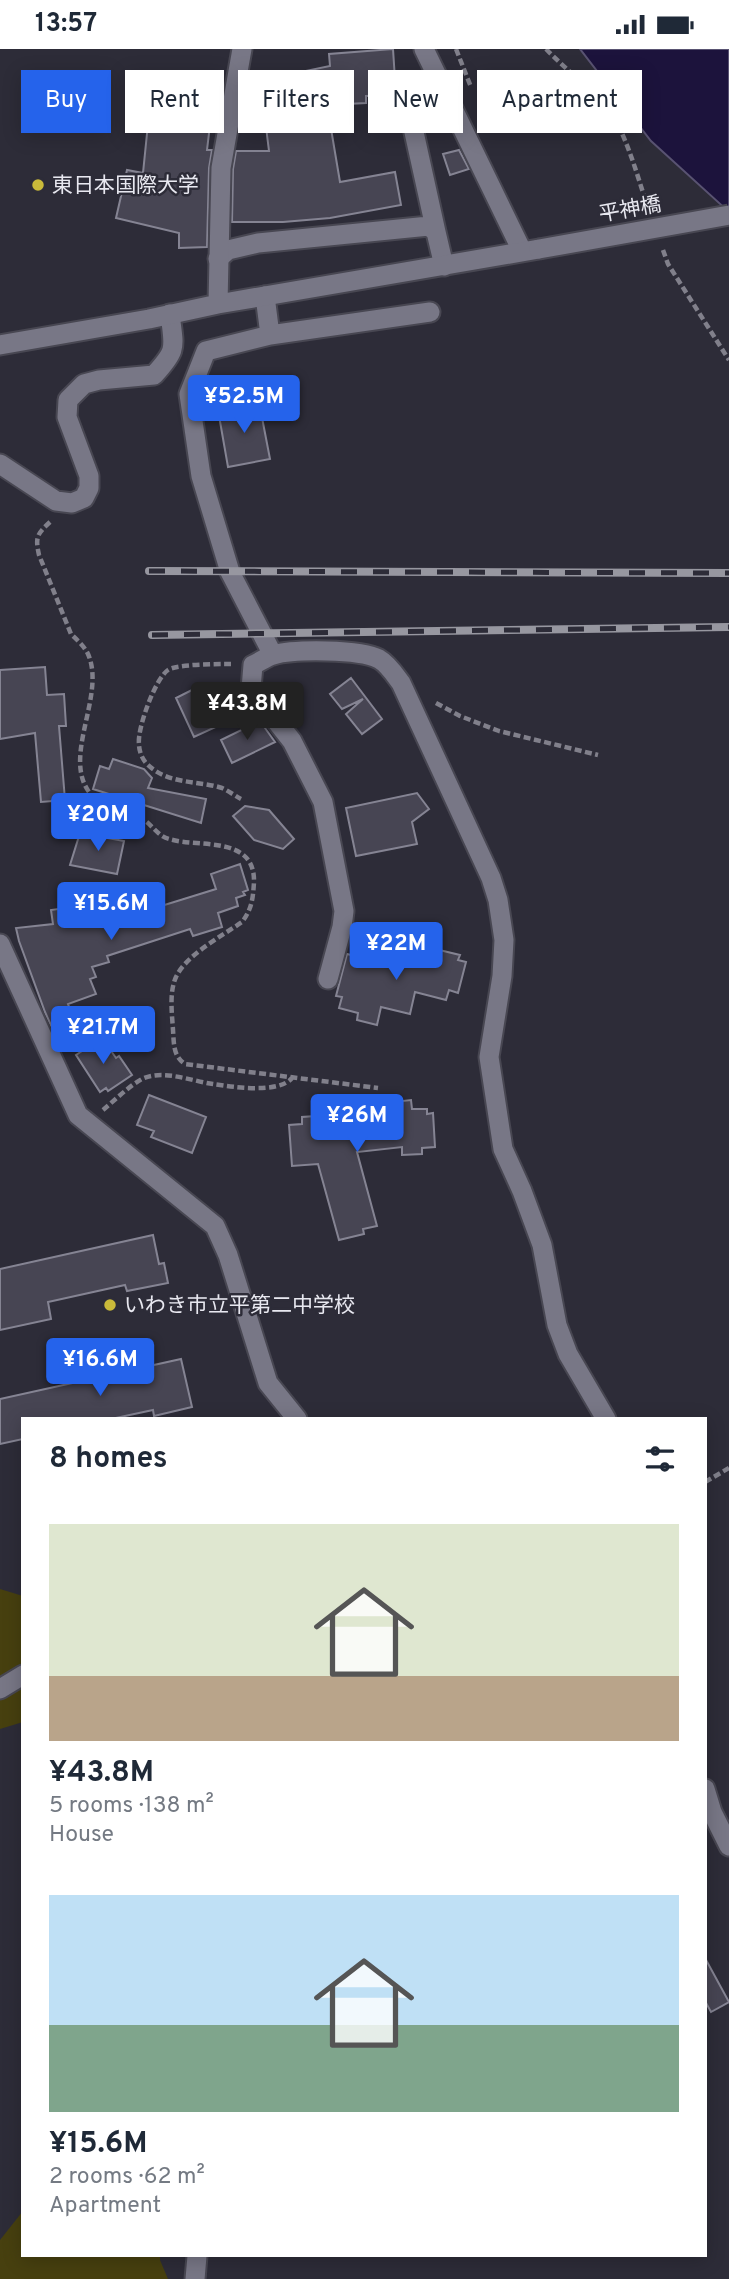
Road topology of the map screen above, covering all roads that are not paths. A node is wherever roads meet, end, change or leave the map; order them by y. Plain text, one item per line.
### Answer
1 (242, 49) edge
2 (424, 49) edge
3 (414, 133) edge
4 (729, 215) edge
5 (436, 232) junction
6 (531, 250) junction
7 (218, 259) junction
8 (444, 266) junction
9 (265, 296) junction
10 (218, 304) junction
11 (430, 312) dead end
12 (170, 314) junction
13 (270, 335) junction
14 (0, 345) edge
15 (0, 464) edge
16 (273, 655) junction
17 (0, 944) edge
18 (328, 979) dead end
19 (295, 1417) edge
20 (606, 1417) edge
21 (21, 1676) edge
22 (0, 1689) edge
23 (707, 1796) edge
24 (729, 1846) edge
25 (197, 2257) edge
26 (195, 2279) edge

1 - 7 street
2 - 6 street
3 - 5 street
4 - 6 street, 平神橋, bridge
5 - 7 street
5 - 8 street
6 - 8 street, 平神橋
7 - 10 street
8 - 9 street, 平神橋
9 - 10 street, 平神橋
9 - 13 street
10 - 12 street, 平神橋
11 - 13 street
12 - 14 street, 平神橋
12 - 15 street
13 - 16 street
16 - 18 street
16 - 20 street
17 - 19 street
21 - 22 street
23 - 24 street
25 - 26 street

